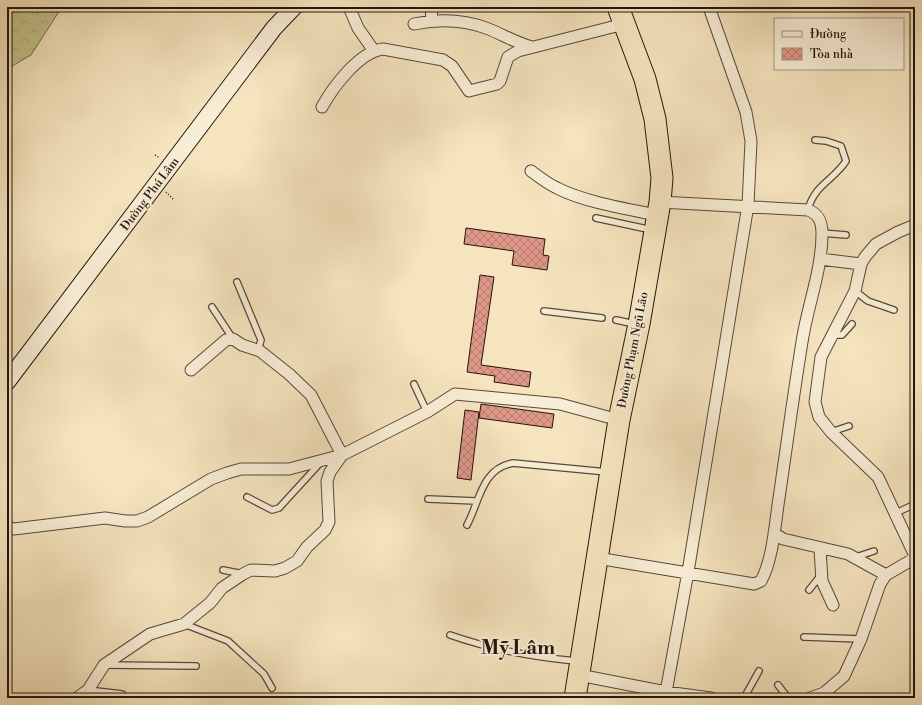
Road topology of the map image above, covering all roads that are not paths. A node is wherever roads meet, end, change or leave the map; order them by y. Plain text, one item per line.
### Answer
1 (294, 7) edge
2 (348, 7) edge
3 (431, 7) edge
4 (708, 7) edge
5 (621, 15) edge
6 (432, 21) junction
7 (414, 24) dead end
8 (532, 47) junction
9 (374, 51) junction
10 (322, 107) dead end
11 (815, 140) dead end
12 (531, 171) dead end
13 (748, 205) junction
14 (808, 210) junction
15 (657, 216) junction
16 (596, 218) dead end
17 (915, 225) edge
18 (822, 233) junction
19 (846, 235) dead end
20 (820, 259) junction
21 (861, 264) junction
22 (237, 282) dead end
23 (855, 290) junction
24 (212, 308) dead end
25 (894, 310) dead end
26 (544, 311) dead end
27 (602, 318) dead end
28 (616, 320) dead end
29 (639, 324) junction
30 (852, 324) dead end
31 (833, 335) junction
32 (233, 339) junction
33 (256, 349) junction
34 (191, 370) dead end
35 (7, 382) edge
36 (414, 384) dead end
37 (427, 412) junction
38 (619, 420) junction
39 (849, 426) dead end
40 (831, 432) junction
41 (342, 455) junction
42 (322, 460) junction
43 (612, 472) junction
44 (247, 497) dead end
45 (428, 499) dead end
46 (476, 501) junction
47 (913, 505) dead end
48 (896, 513) junction
49 (467, 525) dead end
50 (7, 527) edge
51 (774, 533) junction
52 (820, 549) junction
53 (874, 551) dead end
54 (856, 557) junction
55 (915, 557) edge
56 (597, 558) junction
57 (223, 570) dead end
58 (688, 572) junction
59 (243, 574) junction
60 (821, 575) junction
61 (886, 575) junction
62 (809, 590) dead end
63 (833, 605) dead end
64 (184, 624) junction
65 (450, 636) dead end
66 (804, 637) dead end
67 (861, 639) junction
68 (104, 665) junction
69 (196, 666) dead end
70 (580, 668) junction
71 (759, 672) dead end
72 (778, 685) dead end
73 (272, 688) dead end
74 (88, 690) junction
75 (666, 692) junction
76 (122, 694) dead end
77 (822, 695) edge
78 (77, 698) edge
79 (575, 698) edge
80 (711, 698) edge
81 (744, 698) edge
82 (788, 698) edge
83 (810, 698) edge

1 - 35 main road, Đường Phú Lâm
2 - 9 street
3 - 6 street
4 - 13 street
5 - 8 street
5 - 15 highway, Đường Phạm Ngũ Lão
6 - 7 street
6 - 8 street
8 - 9 street
9 - 10 street
11 - 14 lane
12 - 15 street
13 - 14 street
13 - 15 street
13 - 58 street
14 - 18 street
15 - 16 lane
15 - 29 highway, Đường Phạm Ngũ Lão
17 - 21 street
18 - 19 lane
18 - 20 street
20 - 21 street
20 - 51 street
21 - 23 street
22 - 33 lane
23 - 25 lane
23 - 31 street
24 - 32 lane
26 - 27 lane
28 - 29 lane
29 - 38 highway, Đường Phạm Ngũ Lão
30 - 31 lane
31 - 40 street
32 - 33 street
32 - 34 street
33 - 41 street
36 - 37 lane
37 - 38 street
37 - 41 street
38 - 43 highway, Đường Phạm Ngũ Lão
39 - 40 lane
40 - 48 street
41 - 42 street
41 - 59 street
42 - 44 lane
42 - 50 street
43 - 46 lane
43 - 56 highway, Đường Phạm Ngũ Lão
45 - 46 lane
46 - 49 lane
47 - 48 lane
48 - 55 street
51 - 52 street
51 - 58 street
52 - 54 street
52 - 60 street
53 - 54 lane
54 - 61 street
55 - 61 street
56 - 58 street
56 - 70 highway, Đường Phạm Ngũ Lão
57 - 59 lane
58 - 75 street
59 - 64 street
60 - 62 lane
60 - 63 street
61 - 67 street
64 - 68 street
64 - 73 lane
65 - 70 lane
66 - 67 lane
67 - 77 street
68 - 69 lane
68 - 74 street
70 - 75 street
70 - 79 highway, Đường Phạm Ngũ Lão
71 - 81 lane
72 - 82 lane
74 - 76 lane
74 - 78 street
75 - 80 street
77 - 83 street

